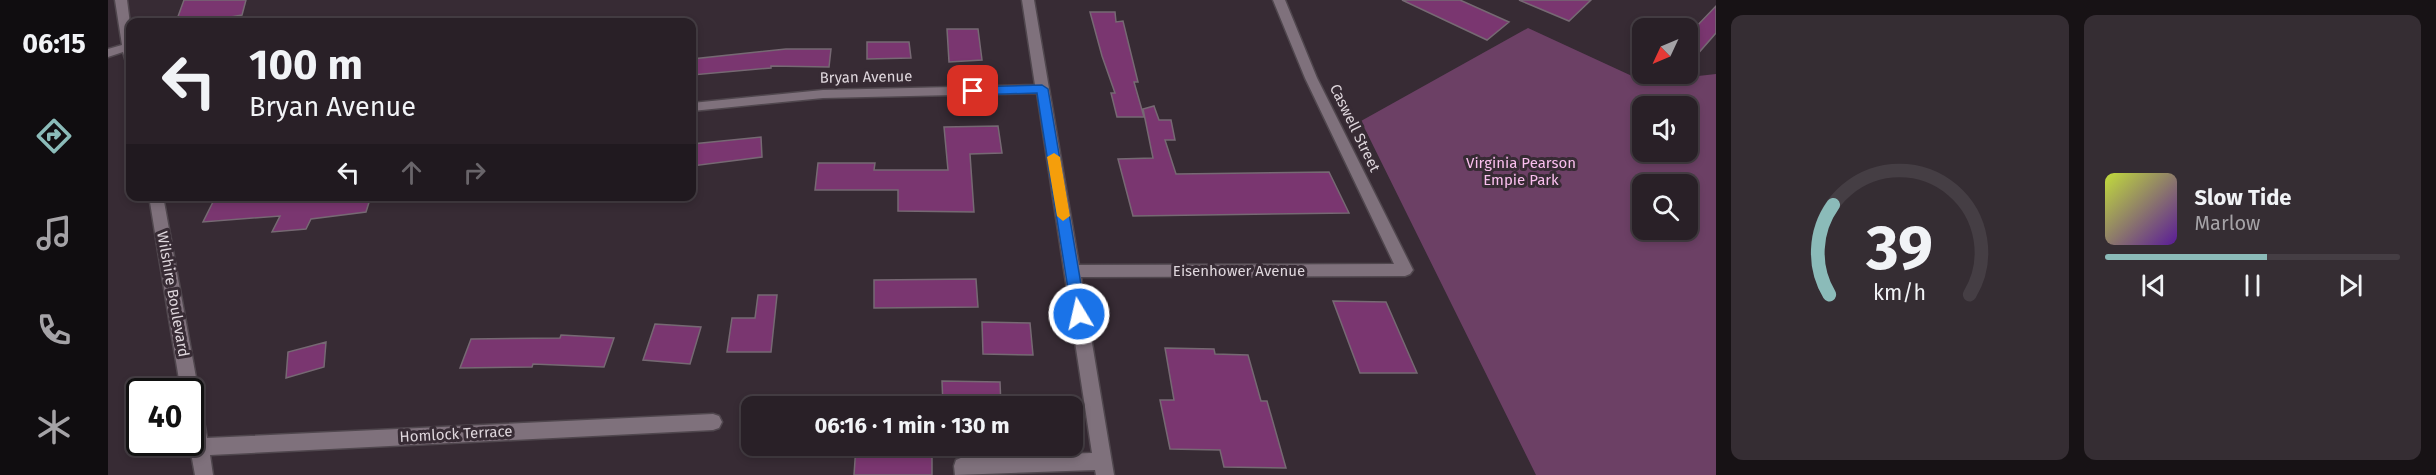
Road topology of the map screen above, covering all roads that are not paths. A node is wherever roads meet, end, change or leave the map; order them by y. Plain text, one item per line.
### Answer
1 (120, 0) edge
2 (1028, 0) edge
3 (1279, 0) edge
4 (126, 35) edge
5 (108, 53) edge
6 (126, 53) edge
7 (1042, 89) junction
8 (696, 107) edge
9 (157, 201) edge
10 (1405, 270) joint
11 (1072, 271) junction
12 (187, 378) edge
13 (713, 422) dead end
14 (204, 447) edge
15 (201, 456) edge
16 (1104, 468) edge
17 (204, 475) edge
18 (964, 475) edge

1 - 4 street
2 - 7 street
3 - 10 street, Caswell Street
5 - 6 street
7 - 8 street, Bryan Avenue
7 - 11 street
9 - 12 street, Wilshire Boulevard
10 - 11 street, Eisenhower Avenue
11 - 16 street
13 - 14 street, Homlock Terrace
15 - 17 street, Wilshire Boulevard
16 - 18 street

